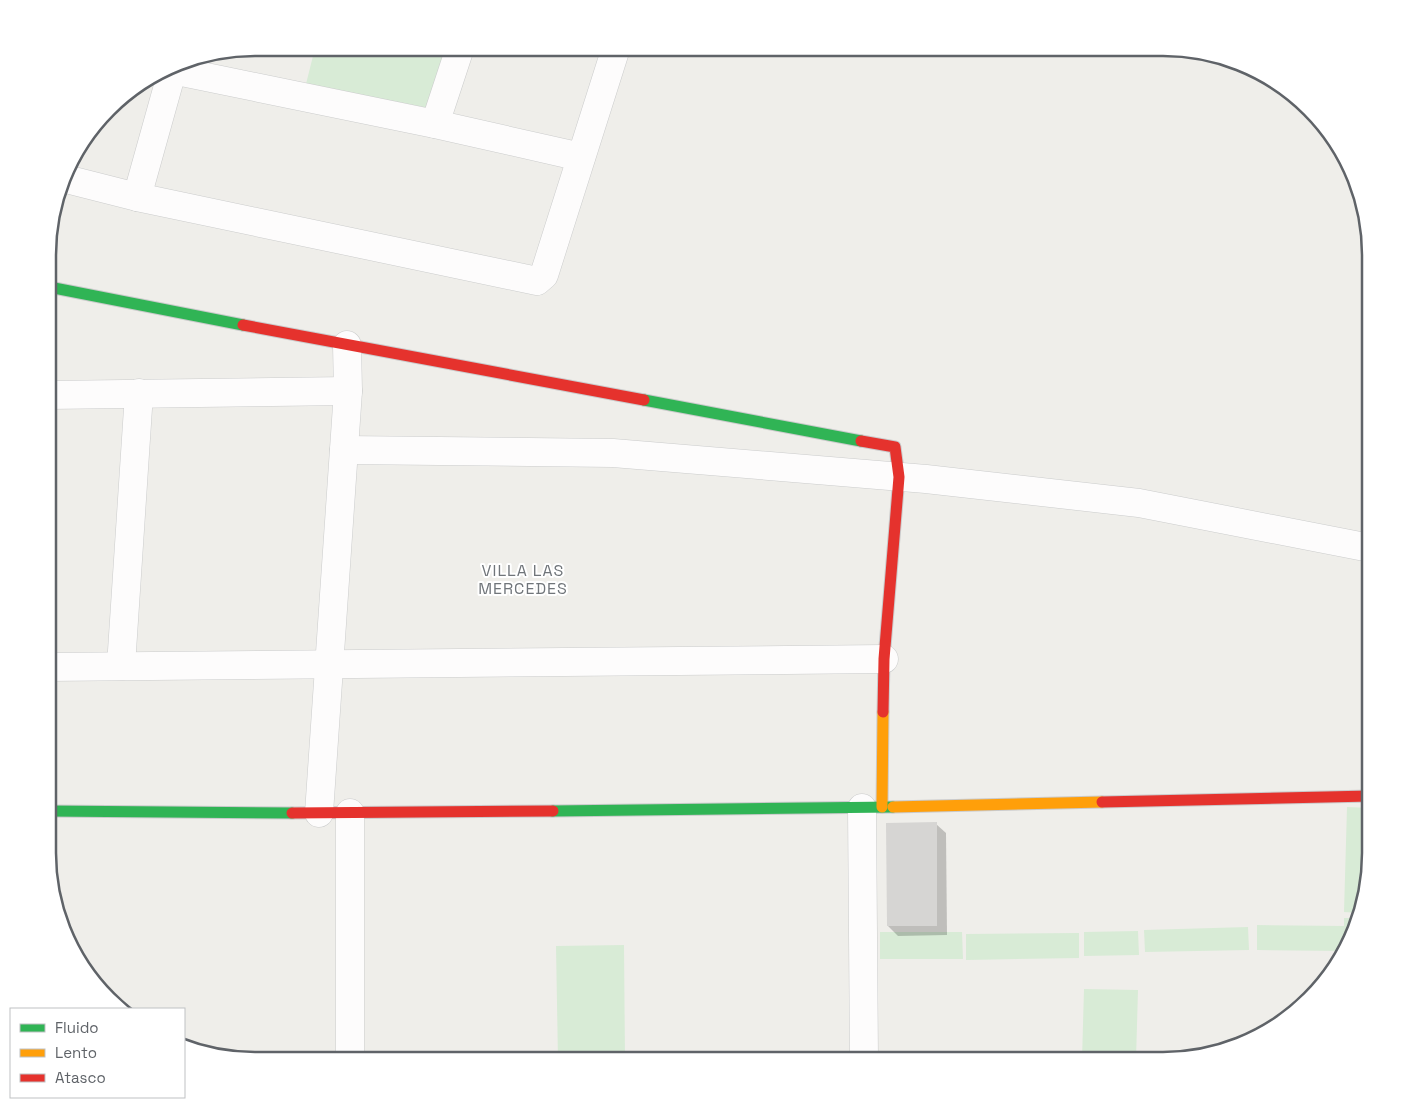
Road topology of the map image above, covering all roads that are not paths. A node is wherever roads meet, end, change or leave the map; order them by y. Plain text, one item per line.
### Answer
1 (457, 56) edge
2 (613, 56) edge
3 (180, 71) edge
4 (170, 75) edge
5 (435, 124) junction
6 (581, 157) junction
7 (71, 180) edge
8 (137, 197) junction
9 (56, 288) edge
10 (347, 345) junction
11 (348, 391) junction
12 (139, 393) junction
13 (56, 394) edge
14 (344, 450) junction
15 (899, 477) junction
16 (1362, 546) edge
17 (884, 659) junction
18 (329, 664) junction
19 (121, 666) junction
20 (56, 667) edge
21 (1362, 796) edge
22 (872, 807) junction
23 (56, 811) edge
24 (319, 812) junction
25 (350, 813) junction
26 (350, 1052) edge
27 (864, 1052) edge

1 - 5 street
2 - 6 street
3 - 5 street
4 - 8 street
5 - 6 street
6 - 8 street
7 - 8 street
9 - 10 street
10 - 11 street
10 - 15 street
11 - 12 street
11 - 14 street
12 - 13 street
12 - 19 street
14 - 15 street
14 - 18 street
15 - 16 street
15 - 17 street
17 - 18 street
17 - 22 street
18 - 19 street
18 - 24 street
19 - 20 street
21 - 22 street
22 - 25 street
22 - 27 street
23 - 24 street
24 - 25 street
25 - 26 street

